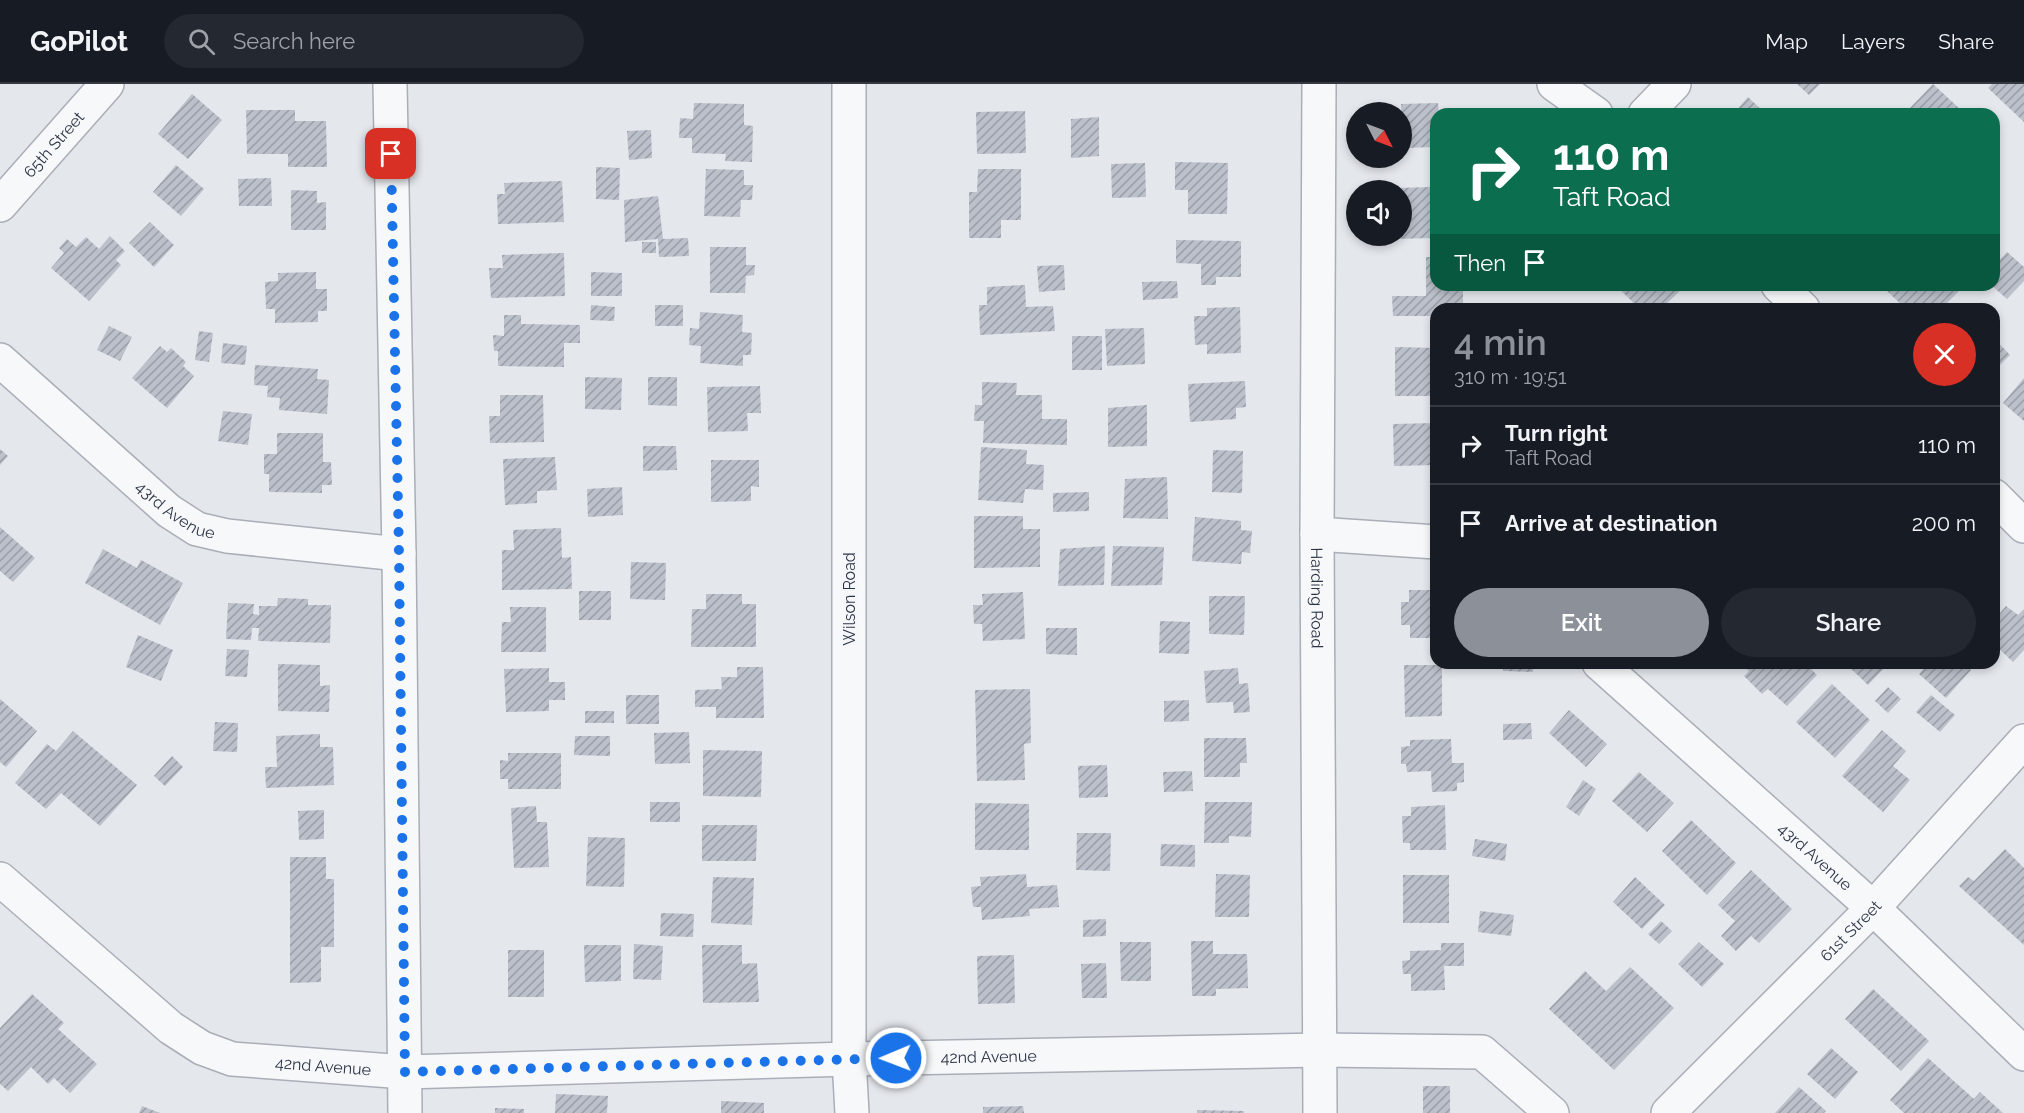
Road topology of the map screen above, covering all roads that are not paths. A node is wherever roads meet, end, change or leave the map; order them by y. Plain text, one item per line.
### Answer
1 (106, 84) edge
2 (390, 84) edge
3 (849, 84) edge
4 (1319, 84) edge
5 (1554, 84) edge
6 (1674, 84) edge
7 (1588, 108) edge
8 (1651, 108) edge
9 (0, 205) edge
10 (1784, 291) edge
11 (1797, 303) edge
12 (0, 360) edge
13 (2000, 502) edge
14 (2024, 526) edge
15 (1317, 534) junction
16 (1430, 542) edge
17 (399, 554) junction
18 (1606, 669) edge
19 (2024, 741) edge
20 (0, 879) edge
21 (1873, 909) junction
22 (1319, 1050) junction
23 (2024, 1054) edge
24 (849, 1059) junction
25 (405, 1072) junction
26 (405, 1113) edge
27 (852, 1113) edge
28 (1320, 1113) edge
29 (1552, 1113) edge
30 (1668, 1113) edge

1 - 9 street, 65th Street
2 - 17 street
3 - 24 street, Wilson Road
4 - 15 street, Harding Road
5 - 7 street
6 - 8 street
10 - 11 street
12 - 17 street, 43rd Avenue
13 - 14 street
15 - 16 street
15 - 22 street, Harding Road
17 - 25 street
18 - 21 street, 43rd Avenue
19 - 21 street, 61st Street
20 - 25 street, 42nd Avenue
21 - 23 street, 43rd Avenue
21 - 30 street, 61st Street
22 - 24 street, 42nd Avenue
22 - 28 street, Harding Road
22 - 29 street, 42nd Avenue
24 - 25 street, 42nd Avenue
24 - 27 street, Wilson Road
25 - 26 street

